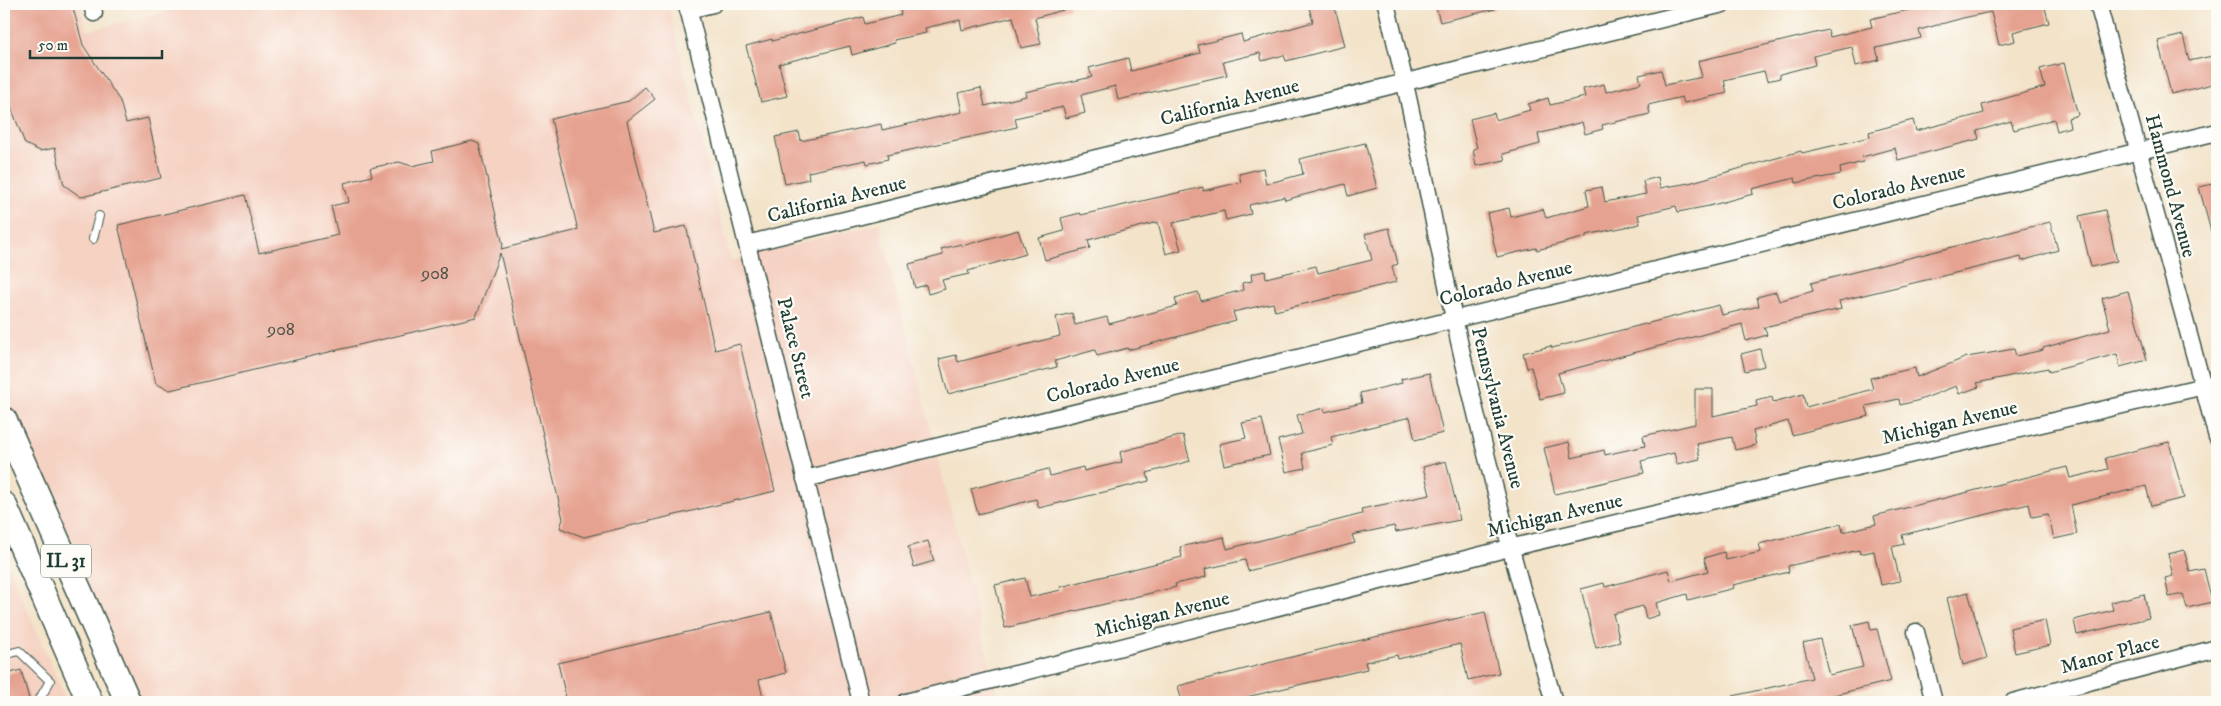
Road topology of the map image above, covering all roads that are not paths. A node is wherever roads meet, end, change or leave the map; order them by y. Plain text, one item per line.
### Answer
1 (713, 4) edge
2 (1386, 4) edge
3 (1723, 4) edge
4 (2098, 4) edge
5 (688, 7) edge
6 (1406, 82) junction
7 (2217, 132) edge
8 (2138, 152) junction
9 (99, 216) dead end
10 (93, 239) dead end
11 (747, 244) junction
12 (1454, 319) junction
13 (2211, 384) edge
14 (4, 420) edge
15 (2217, 438) edge
16 (805, 479) junction
17 (4, 505) edge
18 (1509, 548) junction
19 (1916, 632) dead end
20 (2217, 648) edge
21 (4, 655) edge
22 (38, 702) edge
23 (90, 702) edge
24 (128, 702) edge
25 (861, 702) edge
26 (906, 702) edge
27 (1554, 702) edge
28 (1934, 702) edge
29 (2013, 702) edge

1 - 5 street
2 - 6 street, Pennsylvania Avenue
3 - 6 street, California Avenue
4 - 8 street, Hammond Avenue
5 - 11 street, Palace Street
6 - 11 street, California Avenue
6 - 12 street, Pennsylvania Avenue
7 - 8 street, Colorado Avenue
8 - 12 street, Colorado Avenue
8 - 13 street, Hammond Avenue
9 - 10 lane
11 - 16 street, Palace Street
12 - 16 street, Colorado Avenue
12 - 18 street, Pennsylvania Avenue
13 - 15 street, Hammond Avenue
13 - 18 street, Michigan Avenue
14 - 24 main road, IL 31
16 - 25 street, Palace Street
17 - 23 main road
18 - 26 street, Michigan Avenue
18 - 27 street, Pennsylvania Avenue
19 - 28 street
20 - 29 street, Manor Place
21 - 22 lane

